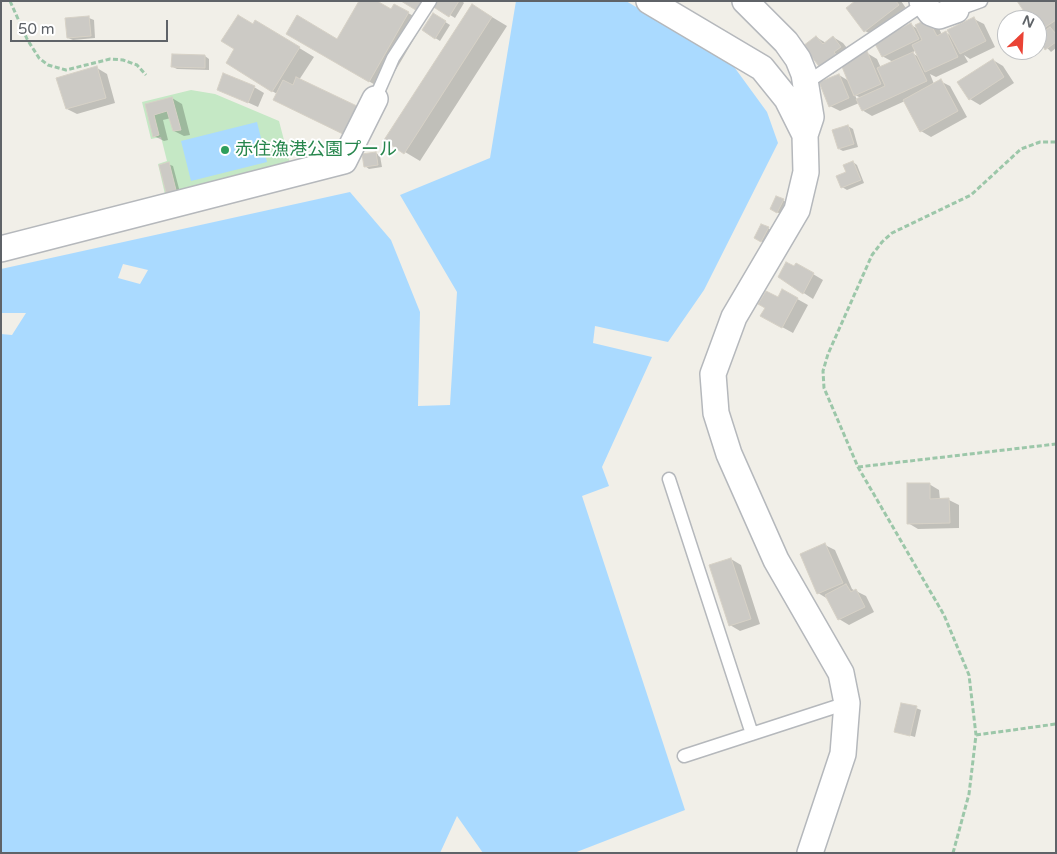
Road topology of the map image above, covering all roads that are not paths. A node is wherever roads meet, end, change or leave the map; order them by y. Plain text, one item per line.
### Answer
1 (430, 1) edge
2 (649, 1) edge
3 (744, 1) edge
4 (981, 1) edge
5 (923, 3) edge
6 (956, 10) joint
7 (806, 82) junction
8 (375, 99) joint
9 (805, 135) junction
10 (1, 249) edge
11 (669, 480) dead end
12 (847, 703) junction
13 (752, 734) junction
14 (684, 756) dead end
15 (810, 853) edge

1 - 8 lane
2 - 9 street
3 - 7 street
4 - 6 lane
5 - 6 street
5 - 7 lane
7 - 9 street
8 - 10 street
9 - 12 street
11 - 13 lane
12 - 13 lane
12 - 15 street
13 - 14 lane

